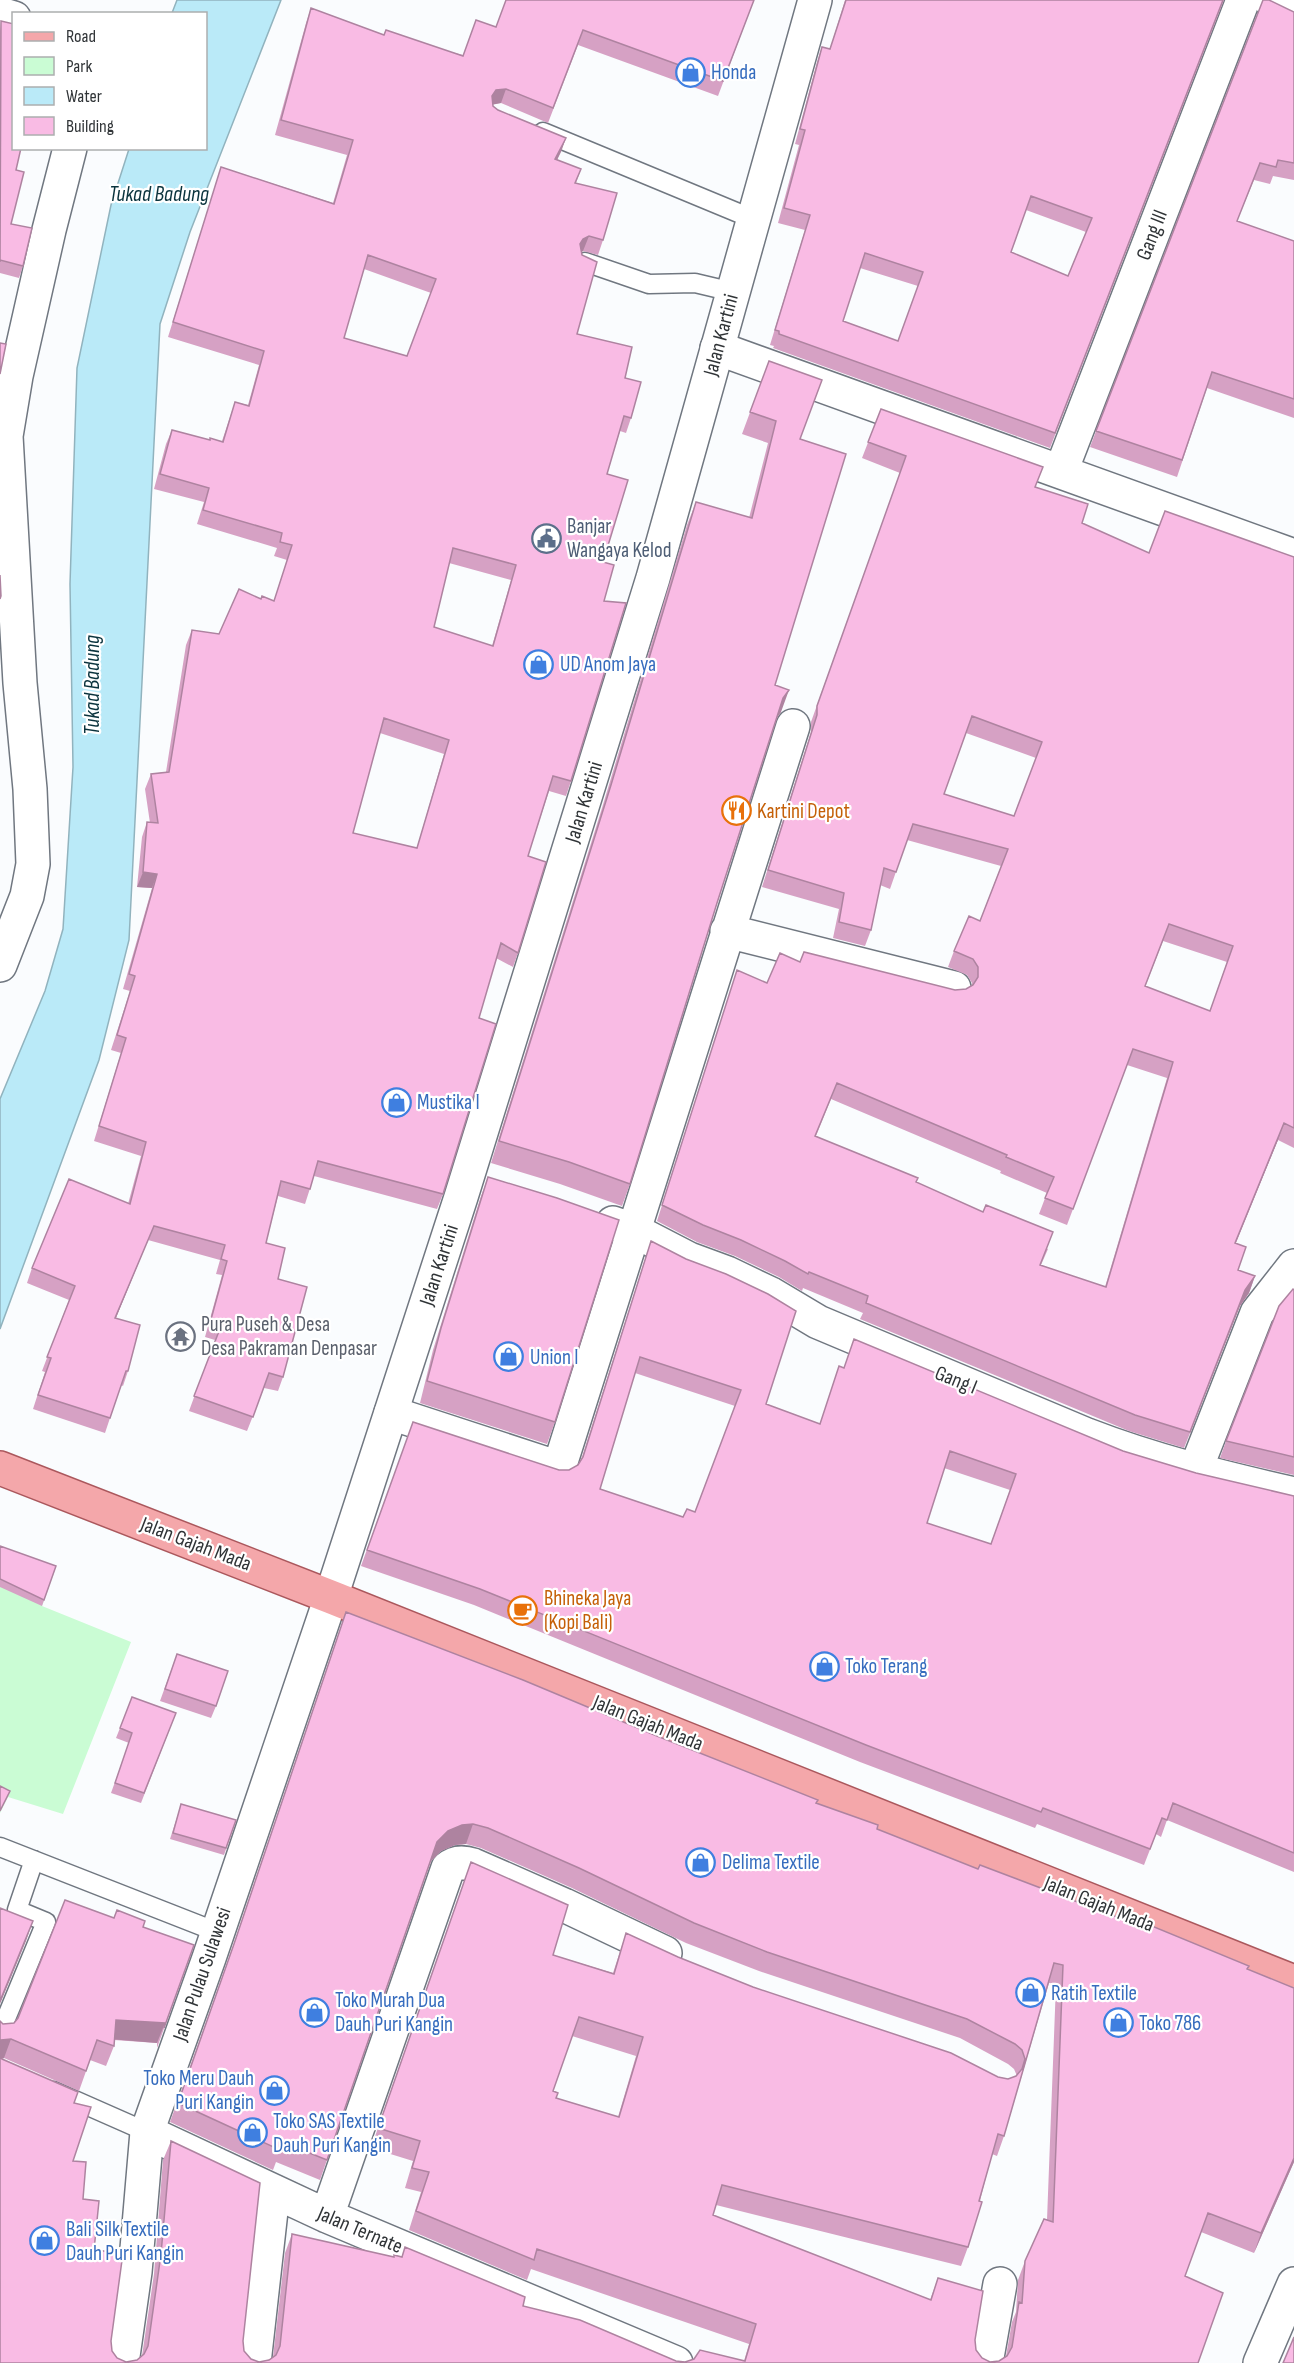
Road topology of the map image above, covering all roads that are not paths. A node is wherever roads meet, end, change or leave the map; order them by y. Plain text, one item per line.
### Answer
1 (815, 0) edge
2 (1243, 0) edge
3 (1270, 0) edge
4 (1294, 11) edge
5 (529, 127) edge
6 (69, 150) edge
7 (753, 219) junction
8 (585, 262) edge
9 (733, 292) junction
10 (717, 348) junction
11 (1061, 471) junction
12 (1294, 556) edge
13 (793, 726) dead end
14 (727, 931) junction
15 (0, 965) edge
16 (954, 988) edge
17 (468, 1176) junction
18 (500, 1186) edge
19 (588, 1214) edge
20 (633, 1230) junction
21 (1294, 1266) edge
22 (391, 1413) junction
23 (0, 1469) edge
24 (1195, 1471) junction
25 (1294, 1494) edge
26 (331, 1597) junction
27 (0, 1847) edge
28 (34, 1860) junction
29 (217, 1932) junction
30 (690, 1964) edge
31 (1294, 1982) edge
32 (0, 2033) edge
33 (33, 2082) edge
34 (147, 2132) junction
35 (273, 2193) junction
36 (327, 2216) junction
37 (1000, 2284) dead end
38 (1294, 2284) edge
39 (122, 2363) edge
40 (254, 2363) edge
41 (676, 2363) edge
42 (986, 2363) edge
43 (1260, 2363) edge

1 - 7 street, Jalan Kartini
2 - 11 street, Gang III
3 - 4 street
5 - 7 lane
6 - 15 street
7 - 9 street, Jalan Kartini
8 - 9 lane
9 - 10 street, Jalan Kartini
10 - 11 street
10 - 17 street, Jalan Kartini
11 - 12 street
13 - 14 street
14 - 16 street
14 - 20 street
17 - 18 street
17 - 22 street, Jalan Kartini
19 - 20 street, Gang I
20 - 22 street
20 - 24 street, Gang I
21 - 24 street
22 - 26 street, Jalan Kartini
23 - 26 main road, Jalan Gajah Mada
24 - 25 street, Gang I
26 - 29 street, Jalan Pulau Sulawesi
26 - 31 main road, Jalan Gajah Mada
27 - 28 lane
28 - 29 lane
28 - 32 lane
29 - 34 street, Jalan Pulau Sulawesi
30 - 36 street
33 - 34 lane
34 - 35 street, Jalan Ternate
34 - 39 street, Jalan Pulau Sulawesi
35 - 36 street, Jalan Ternate
35 - 40 street
36 - 41 street, Jalan Ternate
37 - 42 street
38 - 43 street

